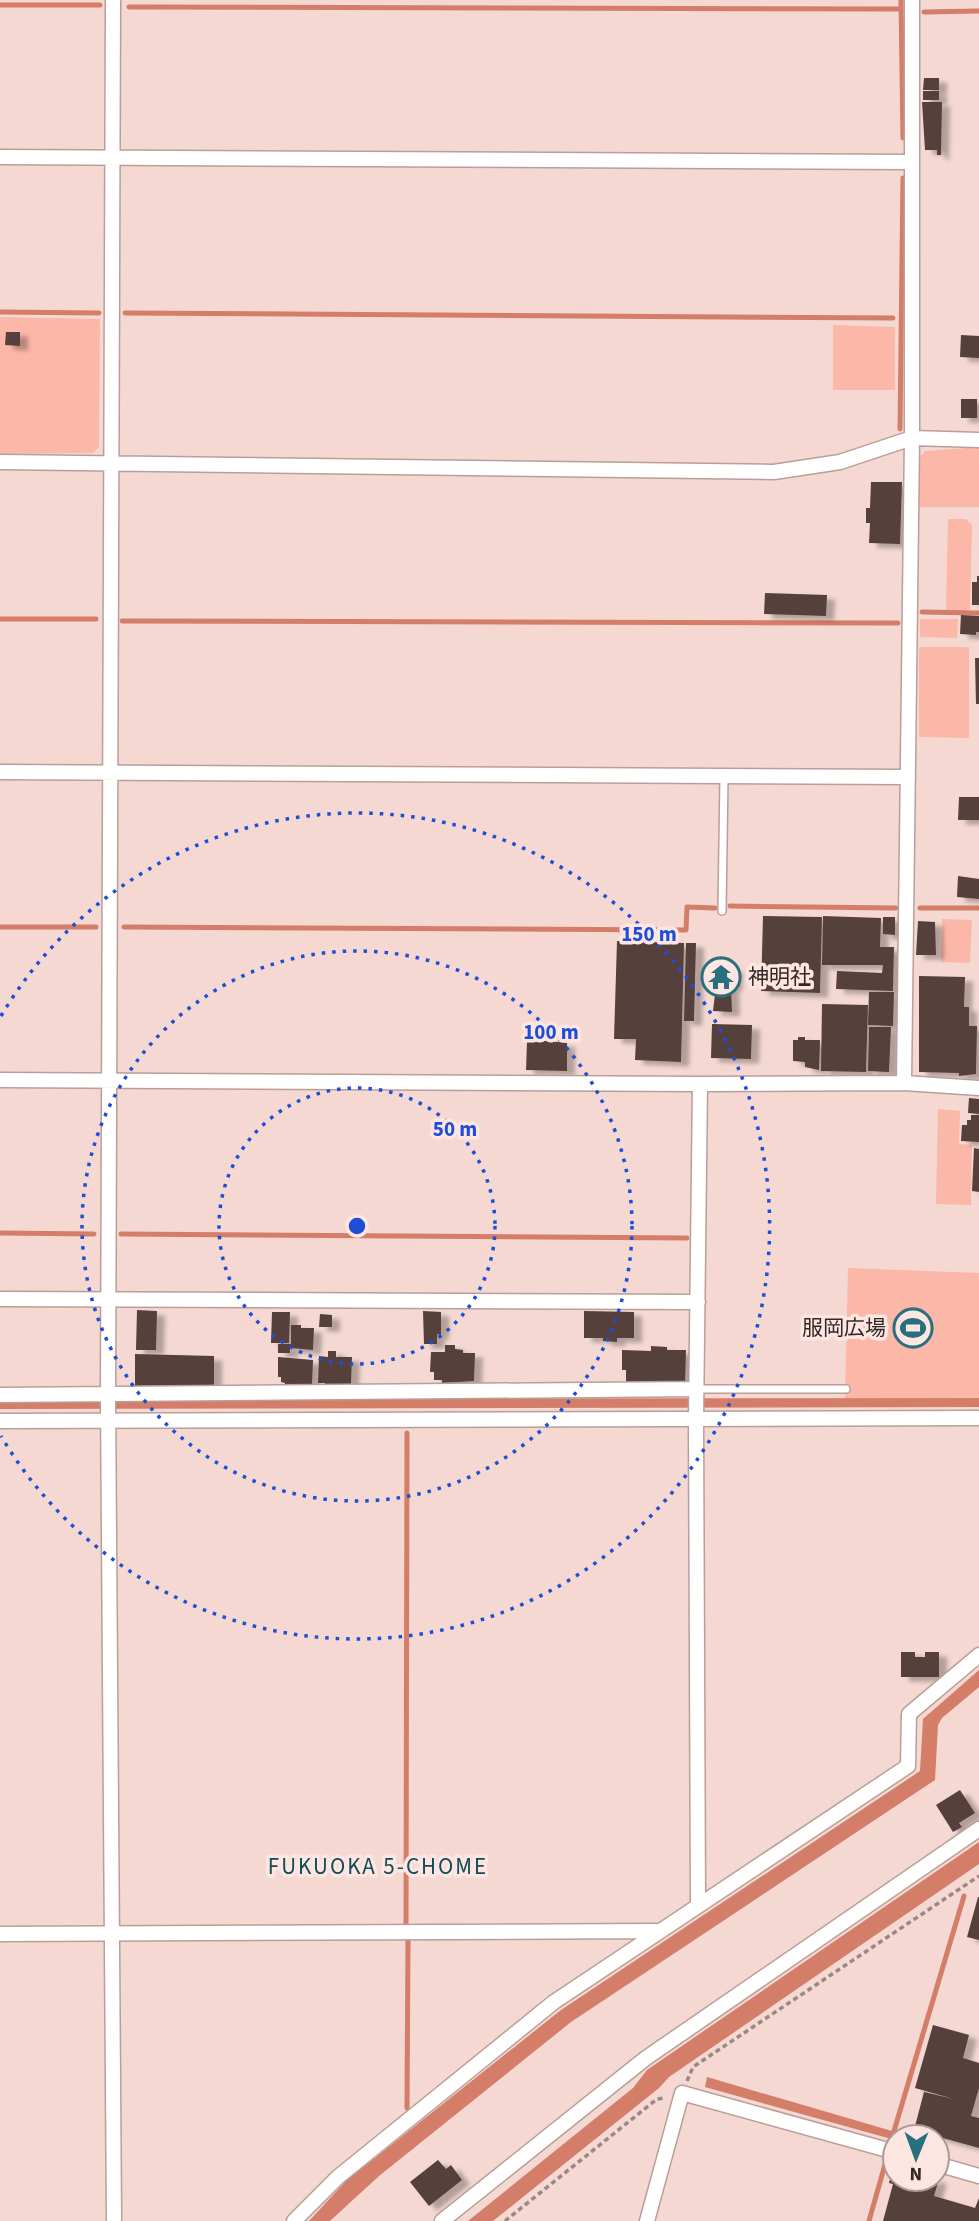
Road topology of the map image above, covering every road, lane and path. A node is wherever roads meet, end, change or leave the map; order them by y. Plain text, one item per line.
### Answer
1 (113, 0) edge
2 (912, 0) edge
3 (0, 157) edge
4 (112, 158) junction
5 (911, 162) junction
6 (912, 438) junction
7 (979, 440) edge
8 (0, 462) edge
9 (111, 462) junction
10 (0, 772) edge
11 (110, 773) junction
12 (724, 776) junction
13 (908, 777) junction
14 (722, 911) dead end
15 (0, 1080) edge
16 (109, 1080) junction
17 (904, 1083) junction
18 (700, 1084) junction
19 (979, 1088) edge
20 (0, 1299) edge
21 (108, 1299) junction
22 (698, 1302) junction
23 (696, 1389) junction
24 (846, 1389) dead end
25 (0, 1395) edge
26 (108, 1396) junction
27 (979, 1418) edge
28 (696, 1419) junction
29 (0, 1421) edge
30 (108, 1421) junction
31 (979, 1655) edge
32 (979, 1829) edge
33 (979, 1876) edge
34 (698, 1906) junction
35 (659, 1931) junction
36 (111, 1933) junction
37 (0, 1934) edge
38 (682, 2093) junction
39 (881, 2148) edge
40 (951, 2168) edge
41 (979, 2176) edge
42 (114, 2221) edge
43 (293, 2221) edge
44 (442, 2221) edge
45 (505, 2221) edge
46 (647, 2221) edge

1 - 4 street
2 - 5 street
3 - 4 street
4 - 5 street
4 - 9 street
5 - 6 street
6 - 7 street
6 - 9 street
6 - 13 street
8 - 9 street
9 - 11 street
10 - 11 street
11 - 12 street
11 - 16 street
12 - 13 street
12 - 14 lane
13 - 17 street
15 - 16 street
16 - 18 street
16 - 21 street
17 - 18 street
17 - 19 street
18 - 22 street
20 - 21 street
21 - 22 street
21 - 26 street
22 - 23 street
23 - 24 lane
23 - 26 street
23 - 28 street
25 - 26 street
26 - 30 street
27 - 28 street
28 - 30 street
28 - 34 street
29 - 30 street
30 - 36 street
31 - 34 street
32 - 44 street
33 - 38 path
34 - 35 street
35 - 36 street
35 - 43 street
36 - 37 street
36 - 42 street
38 - 39 street
38 - 45 path
38 - 46 street
40 - 41 street

